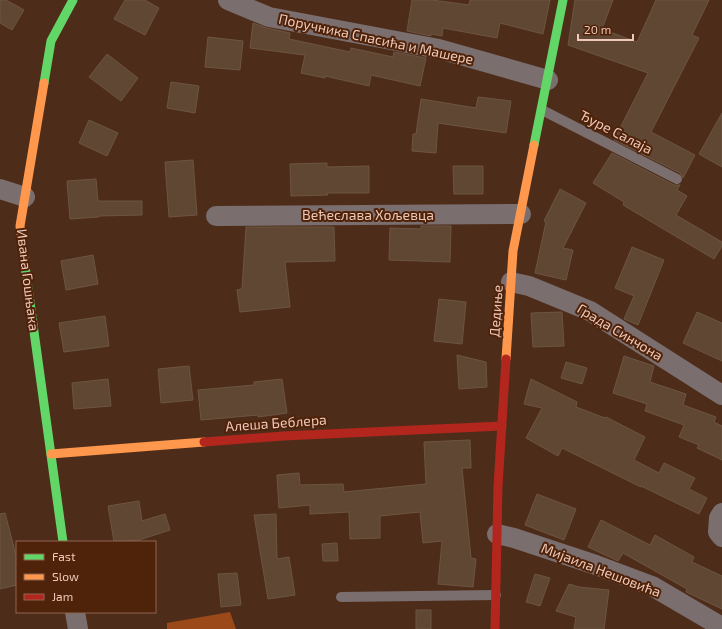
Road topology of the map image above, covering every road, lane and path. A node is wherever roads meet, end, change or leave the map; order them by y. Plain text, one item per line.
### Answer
1 (72, 0) edge
2 (228, 0) edge
3 (563, 0) edge
4 (548, 80) junction
5 (542, 110) junction
6 (677, 180) dead end
7 (0, 189) edge
8 (25, 197) junction
9 (521, 214) junction
10 (216, 216) dead end
11 (511, 282) junction
12 (722, 395) edge
13 (502, 426) junction
14 (51, 454) junction
15 (722, 513) edge
16 (497, 534) junction
17 (722, 537) edge
18 (63, 541) edge
19 (496, 595) junction
20 (341, 597) dead end
21 (75, 613) edge
22 (722, 627) edge
23 (78, 629) edge
24 (495, 629) edge

1 - 8 street, Ивана Гошњака
2 - 4 street, Поручника Спасића и Машере
3 - 4 street, Дедиње
4 - 5 street, Дедиње
5 - 6 lane, Ђуре Салаја
5 - 9 street, Дедиње
7 - 8 street
8 - 14 street, Ивана Гошњака
9 - 10 street, Већеслава Хољевца
9 - 11 street, Дедиње
11 - 12 street, Града Синчона
11 - 13 street, Дедиње
13 - 14 street, Алеша Беблера
13 - 16 street, Дедиње
14 - 18 street, Ивана Гошњака
15 - 17 street
16 - 19 street, Дедиње
16 - 22 street, Мијаила Нешовића
19 - 20 lane
19 - 24 street, Дедиње
21 - 23 street

